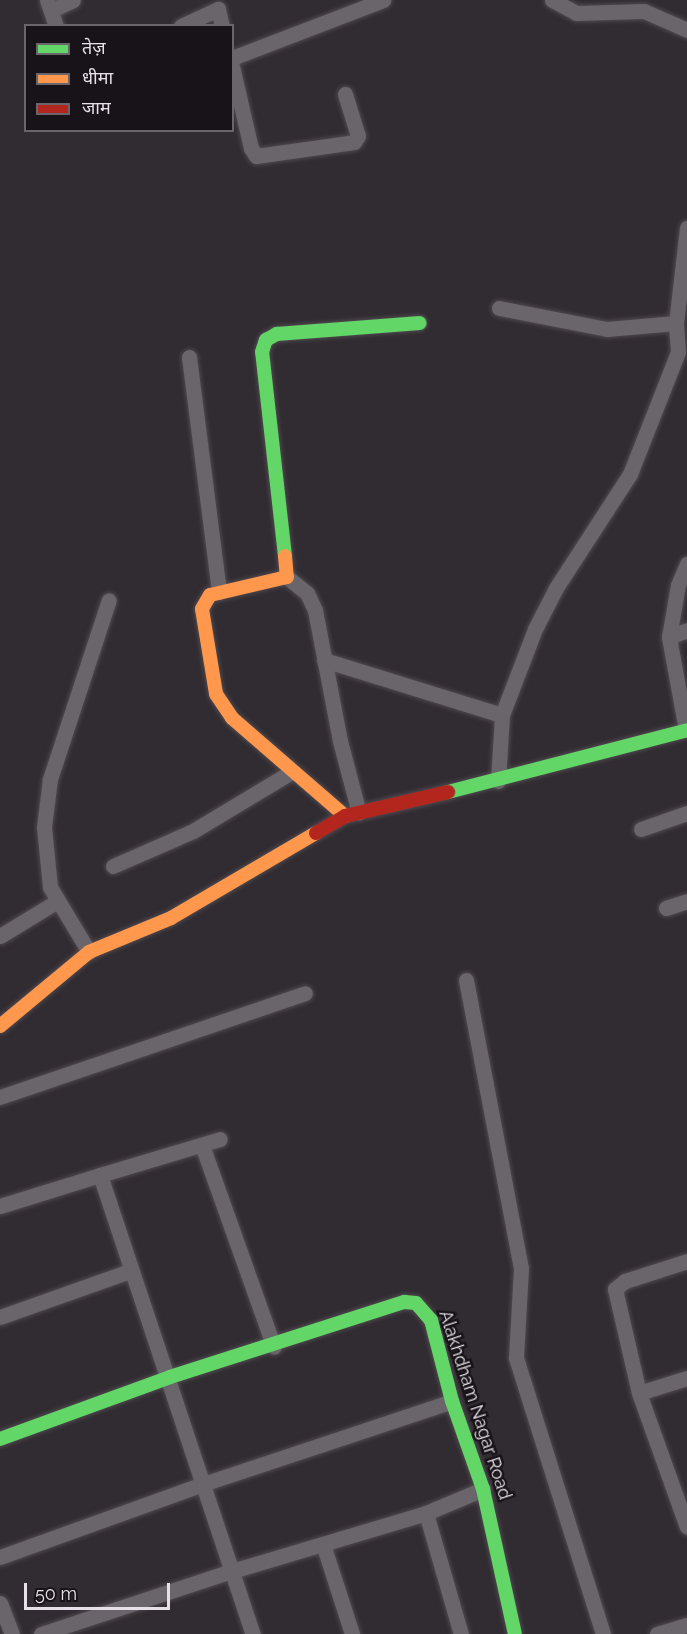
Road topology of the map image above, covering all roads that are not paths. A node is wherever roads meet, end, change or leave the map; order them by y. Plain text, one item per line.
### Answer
1 (73, 0) edge
2 (383, 0) edge
3 (552, 0) edge
4 (365, 4) edge
5 (50, 5) edge
6 (216, 5) edge
7 (55, 24) edge
8 (184, 24) edge
9 (221, 24) edge
10 (687, 30) edge
11 (234, 57) edge
12 (234, 75) edge
13 (345, 94) dead end
14 (687, 228) edge
15 (500, 308) dead end
16 (420, 323) dead end
17 (676, 323) junction
18 (189, 357) dead end
19 (687, 564) edge
20 (287, 577) junction
21 (219, 592) junction
22 (109, 600) dead end
23 (687, 630) edge
24 (669, 637) junction
25 (324, 660) junction
26 (501, 715) junction
27 (687, 730) edge
28 (291, 772) junction
29 (498, 781) junction
30 (687, 813) edge
31 (352, 815) junction
32 (641, 829) dead end
33 (113, 866) dead end
34 (687, 901) edge
35 (56, 902) junction
36 (666, 908) dead end
37 (0, 936) edge
38 (89, 952) junction
39 (466, 980) dead end
40 (305, 993) dead end
41 (0, 1026) edge
42 (0, 1097) edge
43 (220, 1139) dead end
44 (202, 1144) junction
45 (100, 1175) junction
46 (0, 1206) edge
47 (687, 1261) edge
48 (130, 1271) junction
49 (0, 1317) edge
50 (274, 1347) junction
51 (170, 1377) junction
52 (687, 1378) edge
53 (639, 1393) junction
54 (452, 1401) junction
55 (0, 1439) edge
56 (203, 1484) junction
57 (483, 1489) junction
58 (683, 1504) edge
59 (426, 1513) junction
60 (687, 1527) edge
61 (323, 1544) junction
62 (0, 1557) edge
63 (232, 1571) junction
64 (0, 1604) edge
65 (687, 1625) edge
66 (12, 1634) edge
67 (41, 1634) edge
68 (253, 1634) edge
69 (352, 1634) edge
70 (461, 1634) edge
71 (515, 1634) edge
72 (603, 1634) edge
73 (657, 1634) edge

1 - 5 street
2 - 4 street
3 - 10 street
4 - 11 street
5 - 7 street
6 - 8 street
6 - 9 street
12 - 13 street
14 - 17 street
15 - 17 street
16 - 20 street
17 - 26 street
18 - 21 street
19 - 24 street
20 - 21 street
20 - 25 street
21 - 28 street
22 - 35 street
23 - 24 street
24 - 27 street
25 - 26 street
25 - 31 street
26 - 29 street
27 - 29 street
28 - 31 street
28 - 33 street
29 - 31 street
30 - 32 street
31 - 38 street
34 - 36 street
35 - 37 street
35 - 38 street
38 - 41 street
39 - 72 street
40 - 42 street
43 - 44 street
44 - 45 street
44 - 50 street
45 - 46 street
45 - 48 street
47 - 53 street
48 - 49 street
48 - 51 street
50 - 51 street, Alakhdham Nagar Road
50 - 54 street, Alakhdham Nagar Road
51 - 55 street, Alakhdham Nagar Road
51 - 56 street
52 - 53 street
53 - 58 street
54 - 56 street
54 - 57 street, Alakhdham Nagar Road
56 - 62 street
56 - 63 street
57 - 59 street
57 - 71 street, Alakhdham Nagar Road
58 - 60 street
59 - 61 street
59 - 70 street
61 - 63 street
61 - 69 street
63 - 67 street
63 - 68 street
64 - 66 street
65 - 73 street

